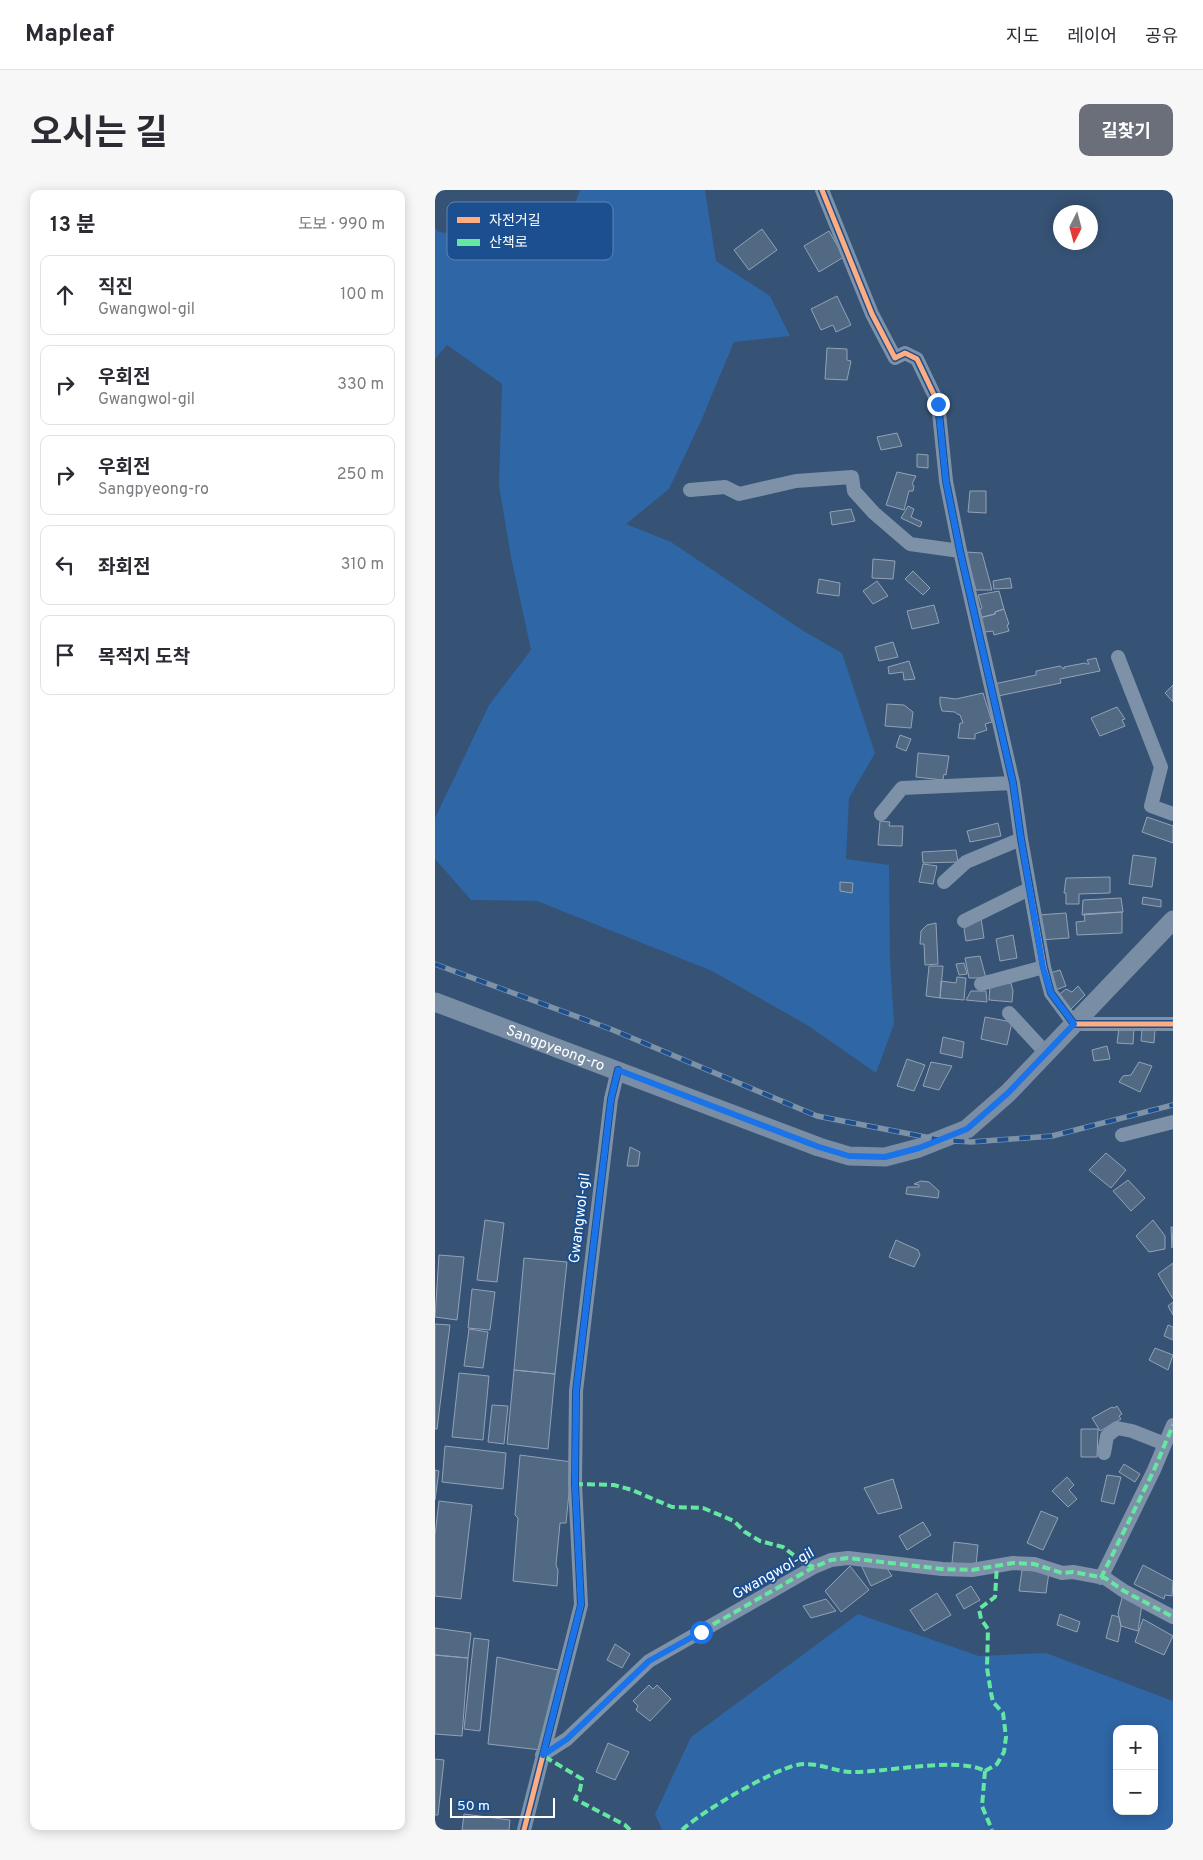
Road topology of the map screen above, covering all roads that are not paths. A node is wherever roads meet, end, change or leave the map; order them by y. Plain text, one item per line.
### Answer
1 (822, 190) edge
2 (690, 490) dead end
3 (960, 551) junction
4 (1118, 657) dead end
5 (1013, 783) junction
6 (881, 814) dead end
7 (1173, 814) edge
8 (1021, 839) junction
9 (944, 882) dead end
10 (1029, 889) junction
11 (1173, 920) edge
12 (964, 921) dead end
13 (1043, 967) junction
14 (981, 984) dead end
15 (435, 1002) edge
16 (1009, 1013) dead end
17 (1074, 1024) junction
18 (1173, 1024) edge
19 (1046, 1053) junction
20 (618, 1070) junction
21 (1173, 1122) edge
22 (1121, 1135) dead end
23 (1173, 1425) edge
24 (1165, 1444) junction
25 (1104, 1453) dead end
26 (1101, 1578) junction
27 (1173, 1616) edge
28 (543, 1755) junction
29 (524, 1830) edge

1 - 3 street
2 - 3 street
3 - 5 street
4 - 7 street
5 - 6 street
5 - 8 street
8 - 9 street
8 - 10 street
10 - 12 street
10 - 13 street
11 - 17 main road, Sangpyeong-ro
13 - 14 street
13 - 17 street
15 - 20 main road, Sangpyeong-ro
16 - 19 street
17 - 18 street
17 - 19 main road, Sangpyeong-ro
19 - 20 main road, Sangpyeong-ro
20 - 28 street, Gwangwol-gil
21 - 22 street
23 - 24 street
24 - 25 street
24 - 26 street
26 - 27 street, Gwangwol-gil
26 - 28 street, Gwangwol-gil
28 - 29 street, Gwangwol-gil

